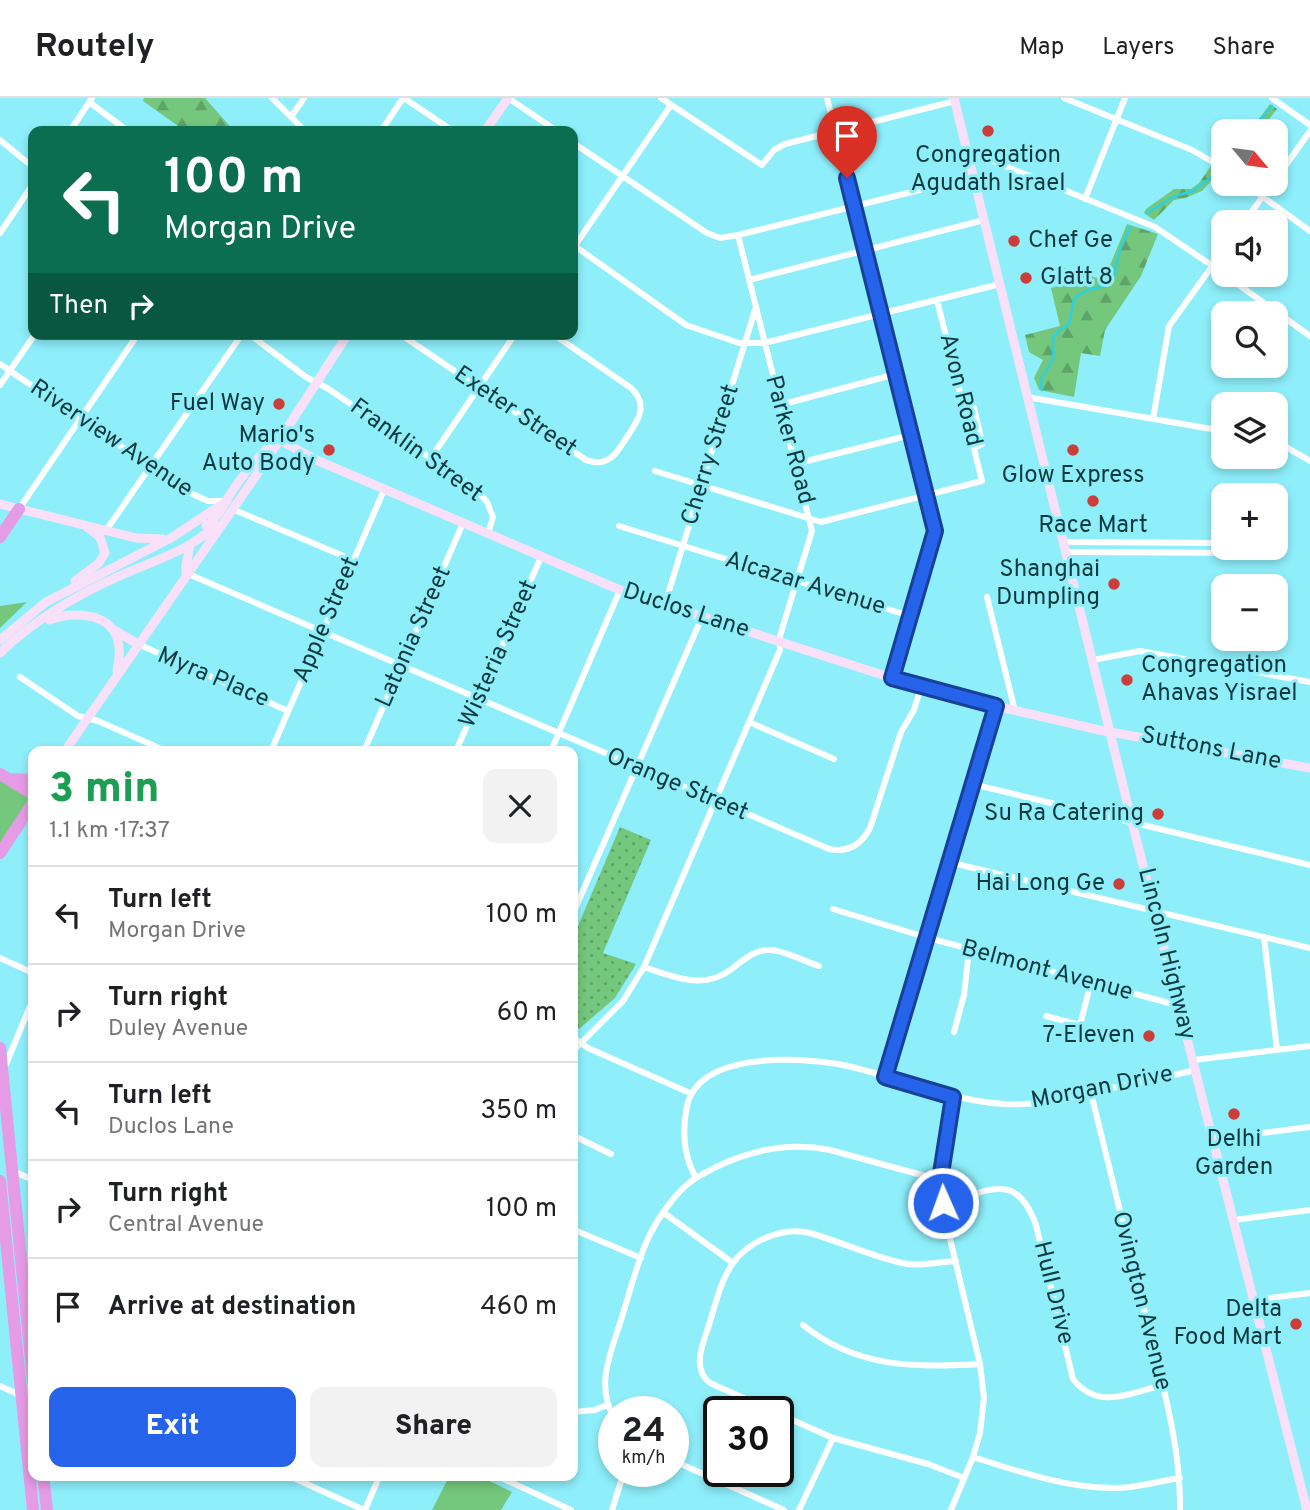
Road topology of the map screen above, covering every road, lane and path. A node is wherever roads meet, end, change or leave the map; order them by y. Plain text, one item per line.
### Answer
1 (272, 98) edge
2 (304, 98) edge
3 (403, 98) edge
4 (508, 98) edge
5 (661, 98) edge
6 (827, 98) edge
7 (1064, 98) edge
8 (1125, 98) edge
9 (1272, 98) edge
10 (91, 100) edge
11 (954, 100) edge
12 (671, 105) junction
13 (291, 117) junction
14 (1117, 119) junction
15 (1310, 125) edge
16 (73, 126) edge
17 (122, 126) edge
18 (299, 126) edge
19 (384, 126) edge
20 (445, 126) edge
21 (488, 126) edge
22 (550, 126) edge
23 (1310, 131) edge
24 (835, 132) junction
25 (0, 140) edge
26 (578, 146) edge
27 (966, 150) junction
28 (1211, 161) edge
29 (1288, 162) edge
30 (28, 163) edge
31 (622, 176) junction
32 (972, 177) junction
33 (28, 191) edge
34 (1263, 197) joint
35 (1085, 199) junction
36 (854, 205) junction
37 (1253, 210) edge
38 (984, 220) junction
39 (1310, 231) edge
40 (0, 233) edge
41 (738, 235) junction
42 (578, 240) edge
43 (578, 250) edge
44 (865, 250) junction
45 (1211, 265) edge
46 (1211, 269) edge
47 (749, 280) junction
48 (1000, 284) junction
49 (1242, 287) edge
50 (937, 300) junction
51 (755, 305) junction
52 (881, 314) junction
53 (1310, 336) edge
54 (31, 340) edge
55 (134, 340) edge
56 (238, 340) edge
57 (256, 340) edge
58 (344, 340) edge
59 (409, 340) edge
60 (511, 340) edge
61 (562, 340) edge
62 (764, 343) junction
63 (746, 345) junction
64 (0, 364) edge
65 (10, 370) junction
66 (896, 374) junction
67 (316, 382) junction
68 (0, 385) edge
69 (479, 388) junction
70 (1027, 397) junction
71 (780, 405) junction
72 (81, 418) junction
73 (1153, 419) junction
74 (1211, 429) edge
75 (911, 435) junction
76 (278, 439) junction
77 (1288, 448) edge
78 (431, 458) junction
79 (1310, 461) edge
80 (795, 464) junction
81 (152, 466) junction
82 (655, 471) dead end
83 (701, 486) junction
84 (384, 490) junction
85 (927, 496) junction
86 (0, 504) edge
87 (230, 505) junction
88 (19, 509) junction
89 (810, 520) junction
90 (463, 523) junction
91 (80, 525) junction
92 (620, 526) dead end
93 (107, 529) junction
94 (488, 534) junction
95 (0, 537) edge
96 (171, 538) junction
97 (1168, 543) junction
98 (1211, 543) edge
99 (682, 546) junction
100 (189, 547) junction
101 (1065, 547) junction
102 (1168, 553) junction
103 (1211, 553) edge
104 (541, 557) junction
105 (353, 561) junction
106 (186, 573) junction
107 (796, 581) junction
108 (620, 590) junction
109 (987, 597) dead end
110 (46, 602) junction
111 (665, 604) junction
112 (702, 617) junction
113 (910, 617) junction
114 (31, 628) junction
115 (113, 629) junction
116 (322, 632) junction
117 (0, 640) edge
118 (780, 642) junction
119 (138, 644) junction
120 (0, 653) edge
121 (1093, 660) junction
122 (401, 666) junction
123 (117, 675) junction
124 (20, 677) dead end
125 (892, 678) junction
126 (1310, 682) edge
127 (921, 687) junction
128 (479, 699) junction
129 (996, 706) junction
130 (1015, 710) junction
131 (288, 711) junction
132 (88, 719) junction
133 (749, 722) junction
134 (1111, 732) junction
135 (558, 734) junction
136 (69, 746) edge
137 (154, 746) edge
138 (273, 746) edge
139 (366, 746) edge
140 (458, 746) edge
141 (553, 746) edge
142 (834, 759) dead end
143 (637, 768) junction
144 (1310, 768) edge
145 (4, 777) edge
146 (28, 781) edge
147 (972, 784) junction
148 (28, 791) edge
149 (714, 801) junction
150 (28, 811) edge
151 (1132, 822) junction
152 (0, 853) edge
153 (948, 862) junction
154 (1310, 865) edge
155 (578, 902) edge
156 (833, 909) dead end
157 (1156, 912) junction
158 (925, 937) junction
159 (1264, 937) junction
160 (1310, 948) edge
161 (969, 950) junction
162 (0, 958) edge
163 (819, 966) dead end
164 (644, 967) junction
165 (28, 971) edge
166 (1091, 982) junction
167 (1180, 1006) junction
168 (28, 1011) edge
169 (1046, 1016) dead end
170 (954, 1032) dead end
171 (578, 1043) joint
172 (1310, 1046) edge
173 (0, 1048) edge
174 (1277, 1050) junction
175 (1195, 1065) junction
176 (2, 1074) junction
177 (885, 1077) junction
178 (690, 1093) junction
179 (1091, 1093) junction
180 (953, 1097) junction
181 (1310, 1127) edge
182 (578, 1138) edge
183 (1214, 1139) junction
184 (611, 1154) dead end
185 (13, 1171) junction
186 (28, 1178) edge
187 (696, 1178) junction
188 (940, 1180) junction
189 (0, 1181) edge
190 (943, 1203) junction
191 (1310, 1210) edge
192 (664, 1213) junction
193 (1234, 1220) junction
194 (578, 1232) edge
195 (3, 1258) edge
196 (641, 1258) junction
197 (956, 1261) junction
198 (733, 1263) junction
199 (27, 1271) edge
200 (28, 1289) edge
201 (1310, 1293) edge
202 (1254, 1300) junction
203 (803, 1325) dead end
204 (980, 1364) junction
205 (1163, 1385) junction
206 (0, 1386) edge
207 (20, 1395) junction
208 (607, 1396) edge
209 (740, 1396) edge
210 (598, 1409) edge
211 (578, 1411) edge
212 (794, 1421) edge
213 (833, 1438) junction
214 (973, 1457) junction
215 (28, 1466) edge
216 (689, 1468) edge
217 (964, 1478) junction
218 (1180, 1478) junction
219 (30, 1481) edge
220 (44, 1481) edge
221 (300, 1481) edge
222 (377, 1481) edge
223 (508, 1481) edge
224 (619, 1487) edge
225 (33, 1510) edge
226 (47, 1510) edge
227 (365, 1510) edge
228 (572, 1510) edge
229 (612, 1510) edge
230 (784, 1510) edge
231 (800, 1510) edge
232 (951, 1510) edge
233 (1180, 1510) edge
234 (1307, 1510) edge

1 - 13 street
2 - 13 street
3 - 19 street
3 - 20 street
4 - 21 main road
4 - 22 street
5 - 12 street
6 - 24 street
7 - 14 street
8 - 14 street
9 - 15 street
10 - 16 street
10 - 17 street
11 - 24 street
11 - 27 main road, Lincoln Highway
12 - 24 street
12 - 31 street
13 - 18 street
14 - 28 street
14 - 35 street
23 - 29 street
24 - 36 street
25 - 30 street
26 - 31 street
27 - 32 main road, Lincoln Highway
27 - 35 street
31 - 41 street
31 - 42 street
32 - 36 street
32 - 38 main road, Lincoln Highway
33 - 40 street
34 - 37 street
34 - 39 street
35 - 45 street
36 - 41 street
36 - 44 street
38 - 44 street
38 - 48 main road, Lincoln Highway
41 - 47 street, Parker Road
43 - 63 street
44 - 47 street
44 - 52 street
46 - 73 street
47 - 51 street, Parker Road
48 - 50 street
48 - 70 main road, Lincoln Highway
49 - 53 street
50 - 52 street
50 - 85 street, Avon Road
51 - 62 street, Parker Road
51 - 63 street, Cherry Street
52 - 62 street
52 - 66 street
54 - 65 street
55 - 72 street
56 - 81 street
57 - 67 street, Franklin Street
58 - 67 main road
59 - 69 street, Exeter Street
60 - 69 street
61 - 69 street, Exeter Street
62 - 63 street
62 - 71 street, Parker Road
63 - 83 street, Cherry Street
64 - 65 street, Riverview Avenue
65 - 68 street
65 - 72 street, Riverview Avenue
66 - 71 street
66 - 75 street
67 - 76 main road
67 - 78 street, Franklin Street
69 - 78 street
70 - 73 street
70 - 101 main road, Lincoln Highway
71 - 80 street, Parker Road
72 - 81 street, Riverview Avenue
72 - 88 street
73 - 74 street
75 - 80 street
75 - 85 street
76 - 84 main road, Duclos Lane
76 - 87 main road
77 - 79 street
78 - 94 street, Franklin Street
80 - 89 street, Parker Road
81 - 87 street, Riverview Avenue
81 - 93 street
82 - 83 street
83 - 89 street
83 - 99 street, Cherry Street
84 - 90 main road, Duclos Lane
84 - 105 street, Apple Street
85 - 89 street
85 - 113 street
86 - 88 main road
87 - 96 main road
87 - 100 main road
87 - 105 street, Riverview Avenue
87 - 106 main road
88 - 91 main road
88 - 95 highway
89 - 107 street, Parker Road
90 - 94 main road, Duclos Lane
90 - 122 street, Latonia Street
91 - 93 main road
91 - 110 main road
92 - 99 street, Alcazar Avenue
93 - 96 main road
94 - 104 main road, Duclos Lane
96 - 110 main road
97 - 98 street
97 - 101 street
97 - 102 street
99 - 107 street, Alcazar Avenue
99 - 111 street, Cherry Street
100 - 106 main road
100 - 114 main road
101 - 102 street
101 - 121 main road, Lincoln Highway
102 - 103 street
104 - 108 main road, Duclos Lane
104 - 128 street, Wisteria Street
105 - 116 street, Apple Street
106 - 116 street, Orange Street
106 - 119 main road
107 - 113 street, Alcazar Avenue
107 - 118 street, Parker Road
108 - 111 main road, Duclos Lane
108 - 135 street
109 - 130 street
110 - 117 main road
111 - 112 main road, Duclos Lane
112 - 118 main road, Duclos Lane
112 - 143 street
113 - 125 street
114 - 115 main road
114 - 120 main road
115 - 119 main road
115 - 123 main road
116 - 122 street, Orange Street
116 - 131 street, Apple Street
118 - 125 main road, Duclos Lane
118 - 133 street, Parker Road
119 - 123 main road
119 - 131 street, Myra Place
121 - 126 street
121 - 134 main road, Lincoln Highway
122 - 128 street, Orange Street
122 - 139 street, Latonia Street
123 - 132 main road
124 - 132 street
125 - 127 main road, Duclos Lane
127 - 129 main road, Duclos Lane
127 - 149 street, Orange Street
128 - 135 street, Orange Street
128 - 140 street, Wisteria Street
129 - 130 main road, Duclos Lane
129 - 147 street
130 - 134 main road, Duclos Lane
131 - 138 street, Apple Street
132 - 136 main road
132 - 137 street
133 - 142 street
133 - 149 street, Parker Road
134 - 144 main road, Suttons Lane
134 - 151 main road, Lincoln Highway
135 - 141 street
135 - 143 street, Orange Street
143 - 149 street, Orange Street
143 - 155 street
145 - 146 highway
145 - 148 highway
147 - 151 street
147 - 153 street
149 - 164 street, Parker Road
150 - 152 highway
151 - 154 street
151 - 157 main road, Lincoln Highway
153 - 157 street
153 - 158 street
156 - 158 street, Belmont Avenue
157 - 159 street
157 - 167 main road, Lincoln Highway
158 - 161 street, Belmont Avenue
158 - 177 street
159 - 160 street
159 - 174 street
161 - 166 street, Belmont Avenue
161 - 170 street
162 - 165 street
163 - 164 street
164 - 171 street, Parker Road
166 - 167 street, Belmont Avenue
166 - 169 street
167 - 175 main road, Lincoln Highway
168 - 176 street
171 - 178 street
172 - 174 street, Morgan Drive
173 - 176 highway
174 - 175 street, Morgan Drive
175 - 179 street, Morgan Drive
175 - 183 main road, Lincoln Highway
176 - 185 highway
177 - 178 street, Morgan Drive
177 - 180 street, Morgan Drive
178 - 187 street
179 - 180 street, Morgan Drive
179 - 205 street, Ovington Avenue
180 - 188 street
181 - 183 street
182 - 184 street
183 - 193 main road, Lincoln Highway
185 - 186 street
185 - 199 highway
187 - 188 street
187 - 192 street
188 - 190 street
189 - 195 highway
190 - 197 street
190 - 205 street, Hull Drive
191 - 193 street
192 - 196 street
192 - 198 street
193 - 202 main road, Lincoln Highway
194 - 196 street
195 - 207 highway
196 - 208 street
197 - 198 street
197 - 204 street
198 - 209 street
199 - 200 highway
201 - 202 street
202 - 234 main road, Lincoln Highway
203 - 204 street
204 - 214 street
205 - 218 street, Ovington Avenue
206 - 207 street
207 - 215 highway
210 - 211 street
212 - 213 street
213 - 217 street
213 - 231 street
214 - 217 street
214 - 218 street
216 - 230 street
217 - 232 street
218 - 233 street, Ovington Avenue
219 - 225 highway
220 - 226 highway
221 - 227 street
222 - 227 street
223 - 228 street
224 - 229 street

